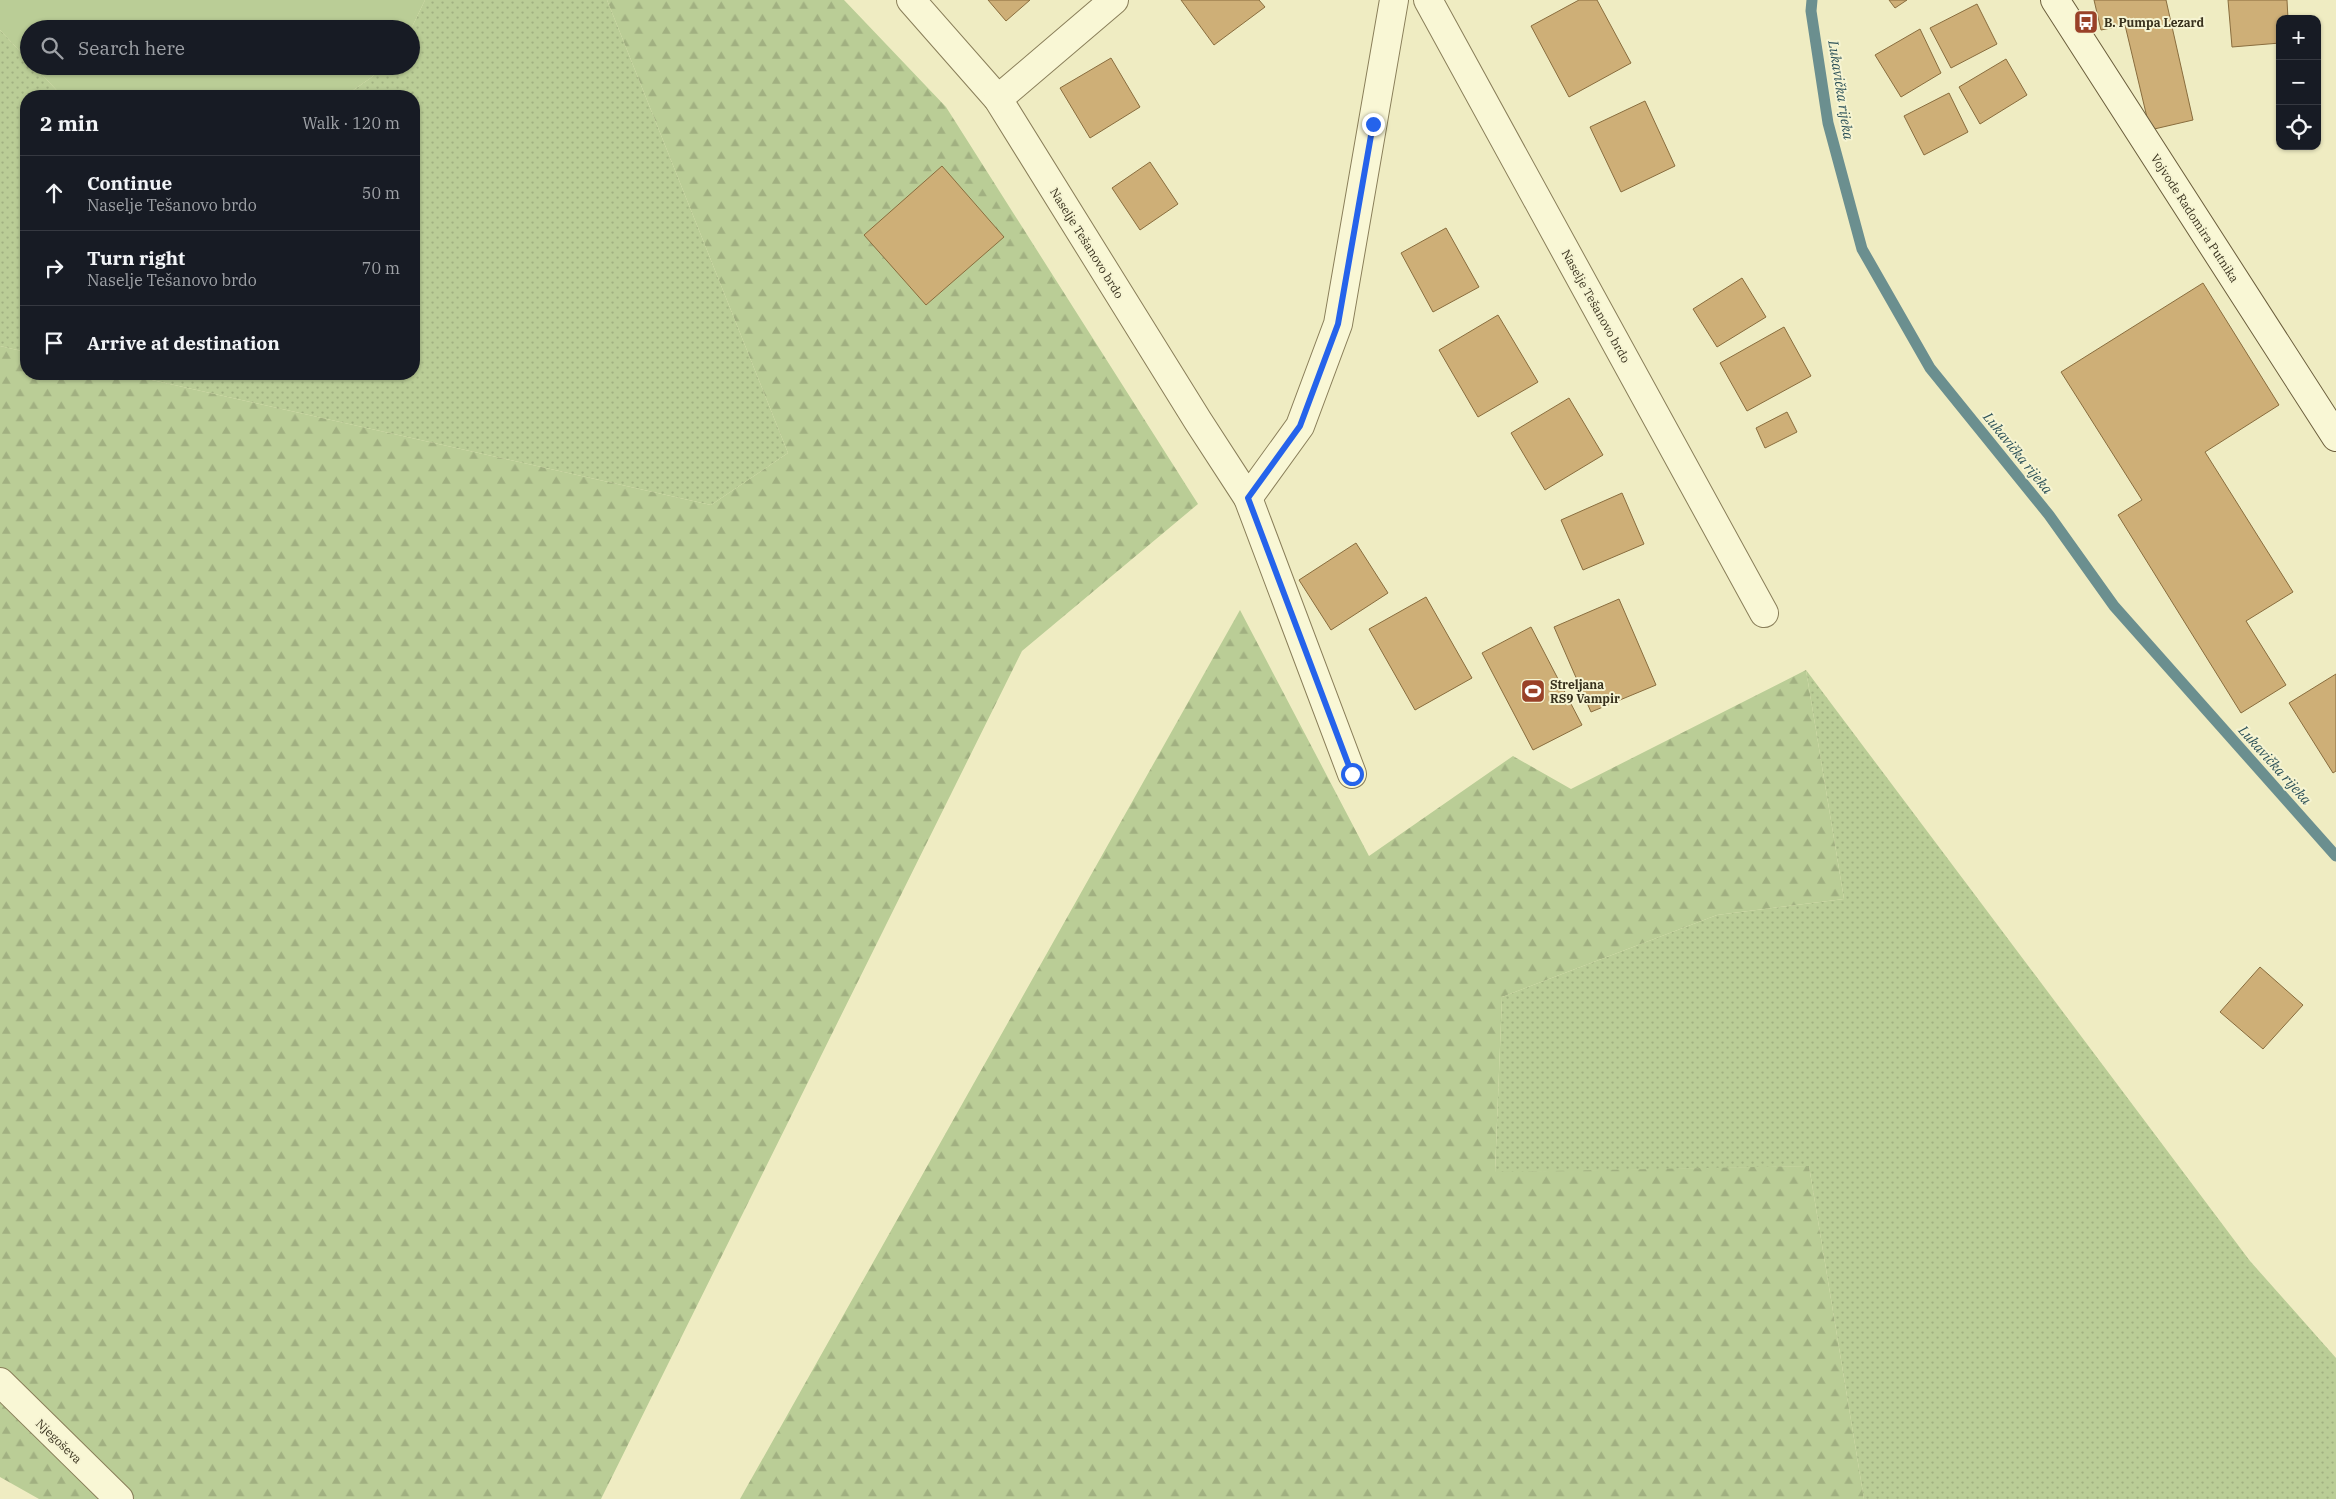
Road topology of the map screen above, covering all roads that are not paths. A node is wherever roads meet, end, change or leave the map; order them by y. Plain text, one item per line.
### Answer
1 (911, 0) edge
2 (1114, 0) edge
3 (1394, 0) edge
4 (1428, 0) edge
5 (2055, 0) edge
6 (998, 99) junction
7 (2336, 436) edge
8 (1248, 498) junction
9 (1764, 613) dead end
10 (1352, 774) dead end
11 (0, 1382) edge
12 (119, 1499) edge

1 - 6 street, Naselje Tešanovo brdo
2 - 6 street
3 - 8 street
4 - 9 street, Naselje Tešanovo brdo
5 - 7 street, Vojvode Radomira Putnika
6 - 8 street, Naselje Tešanovo brdo
8 - 10 street, Naselje Tešanovo brdo
11 - 12 street, Njegoševa

